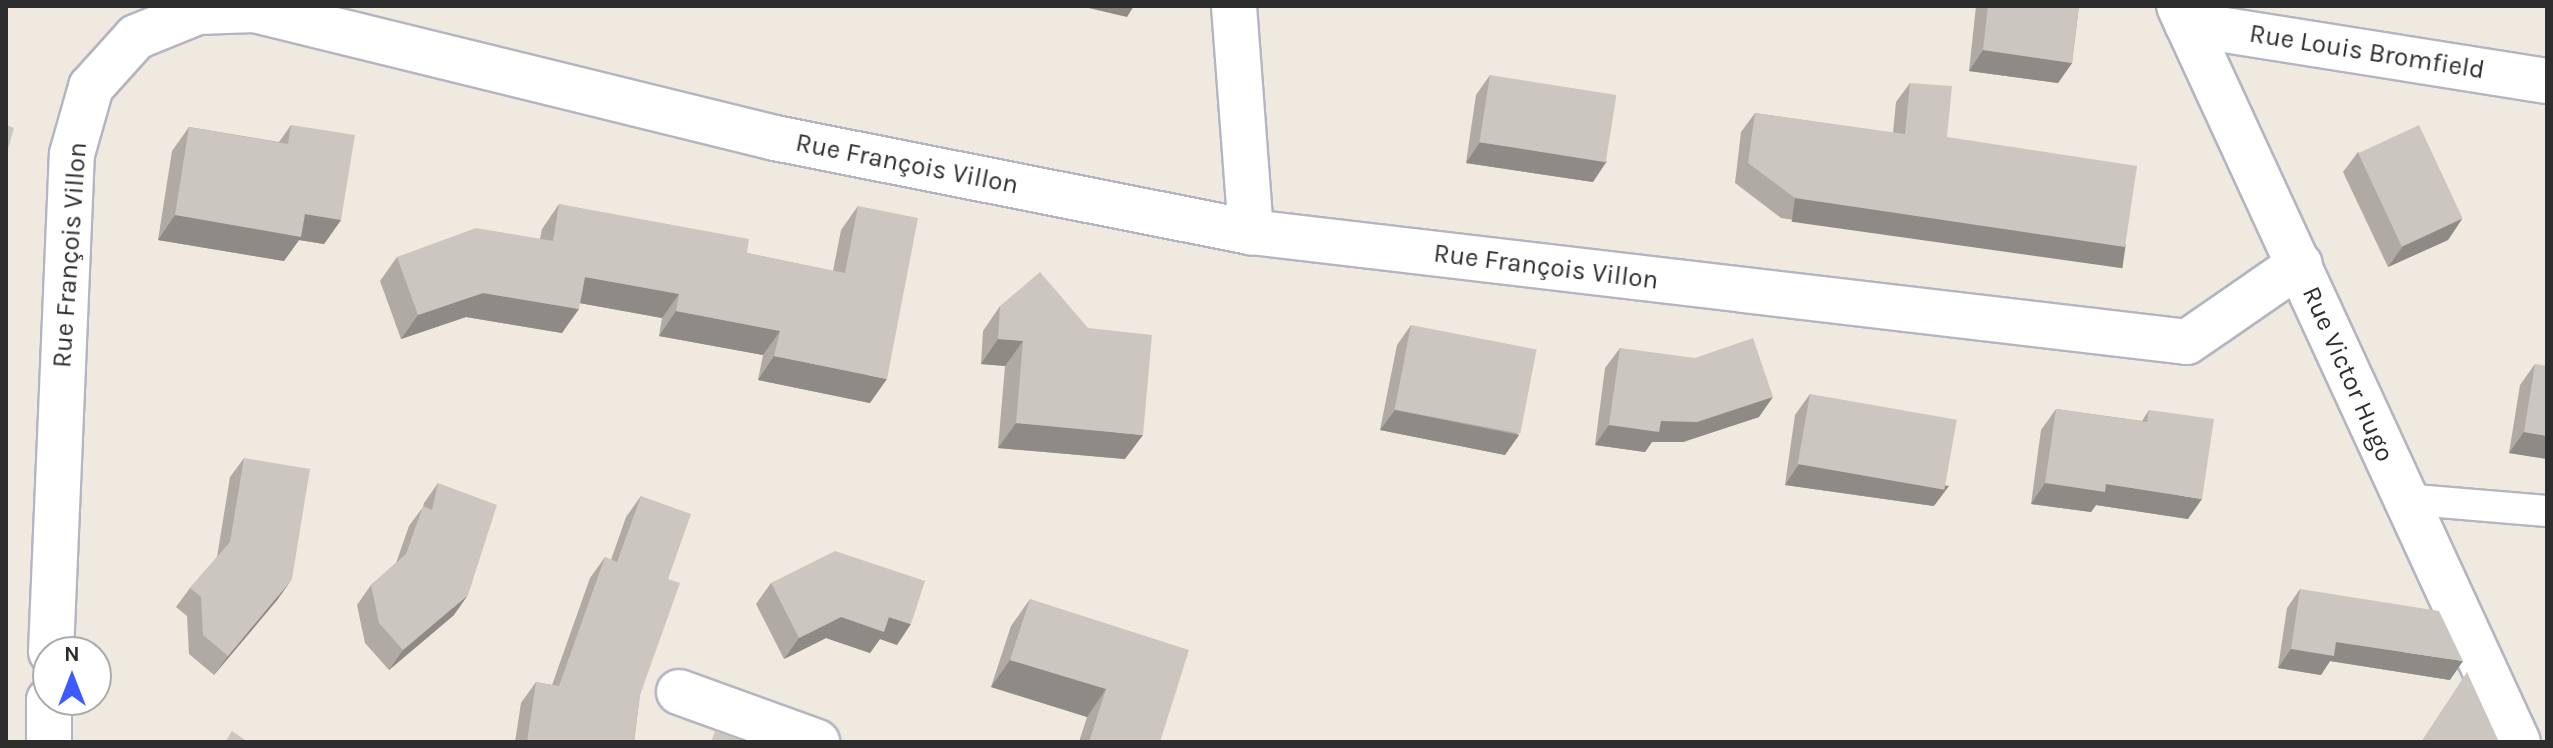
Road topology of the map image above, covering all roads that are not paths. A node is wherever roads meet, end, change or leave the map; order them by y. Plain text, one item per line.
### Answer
1 (1234, 6) edge
2 (2183, 15) edge
3 (2547, 81) edge
4 (1251, 232) junction
5 (2300, 264) junction
6 (2403, 499) junction
7 (2547, 511) edge
8 (52, 636) edge
9 (679, 692) dead end
10 (49, 716) edge
11 (49, 742) edge
12 (817, 742) edge
13 (2518, 742) edge

1 - 4 street
2 - 3 street, Rue Louis Bromfield
2 - 5 street, Rue Victor Hugo
4 - 5 street, Rue François Villon
4 - 8 street, Rue François Villon
5 - 6 street, Rue Victor Hugo
6 - 7 lane
6 - 13 street, Rue Victor Hugo
9 - 12 street
10 - 11 street

